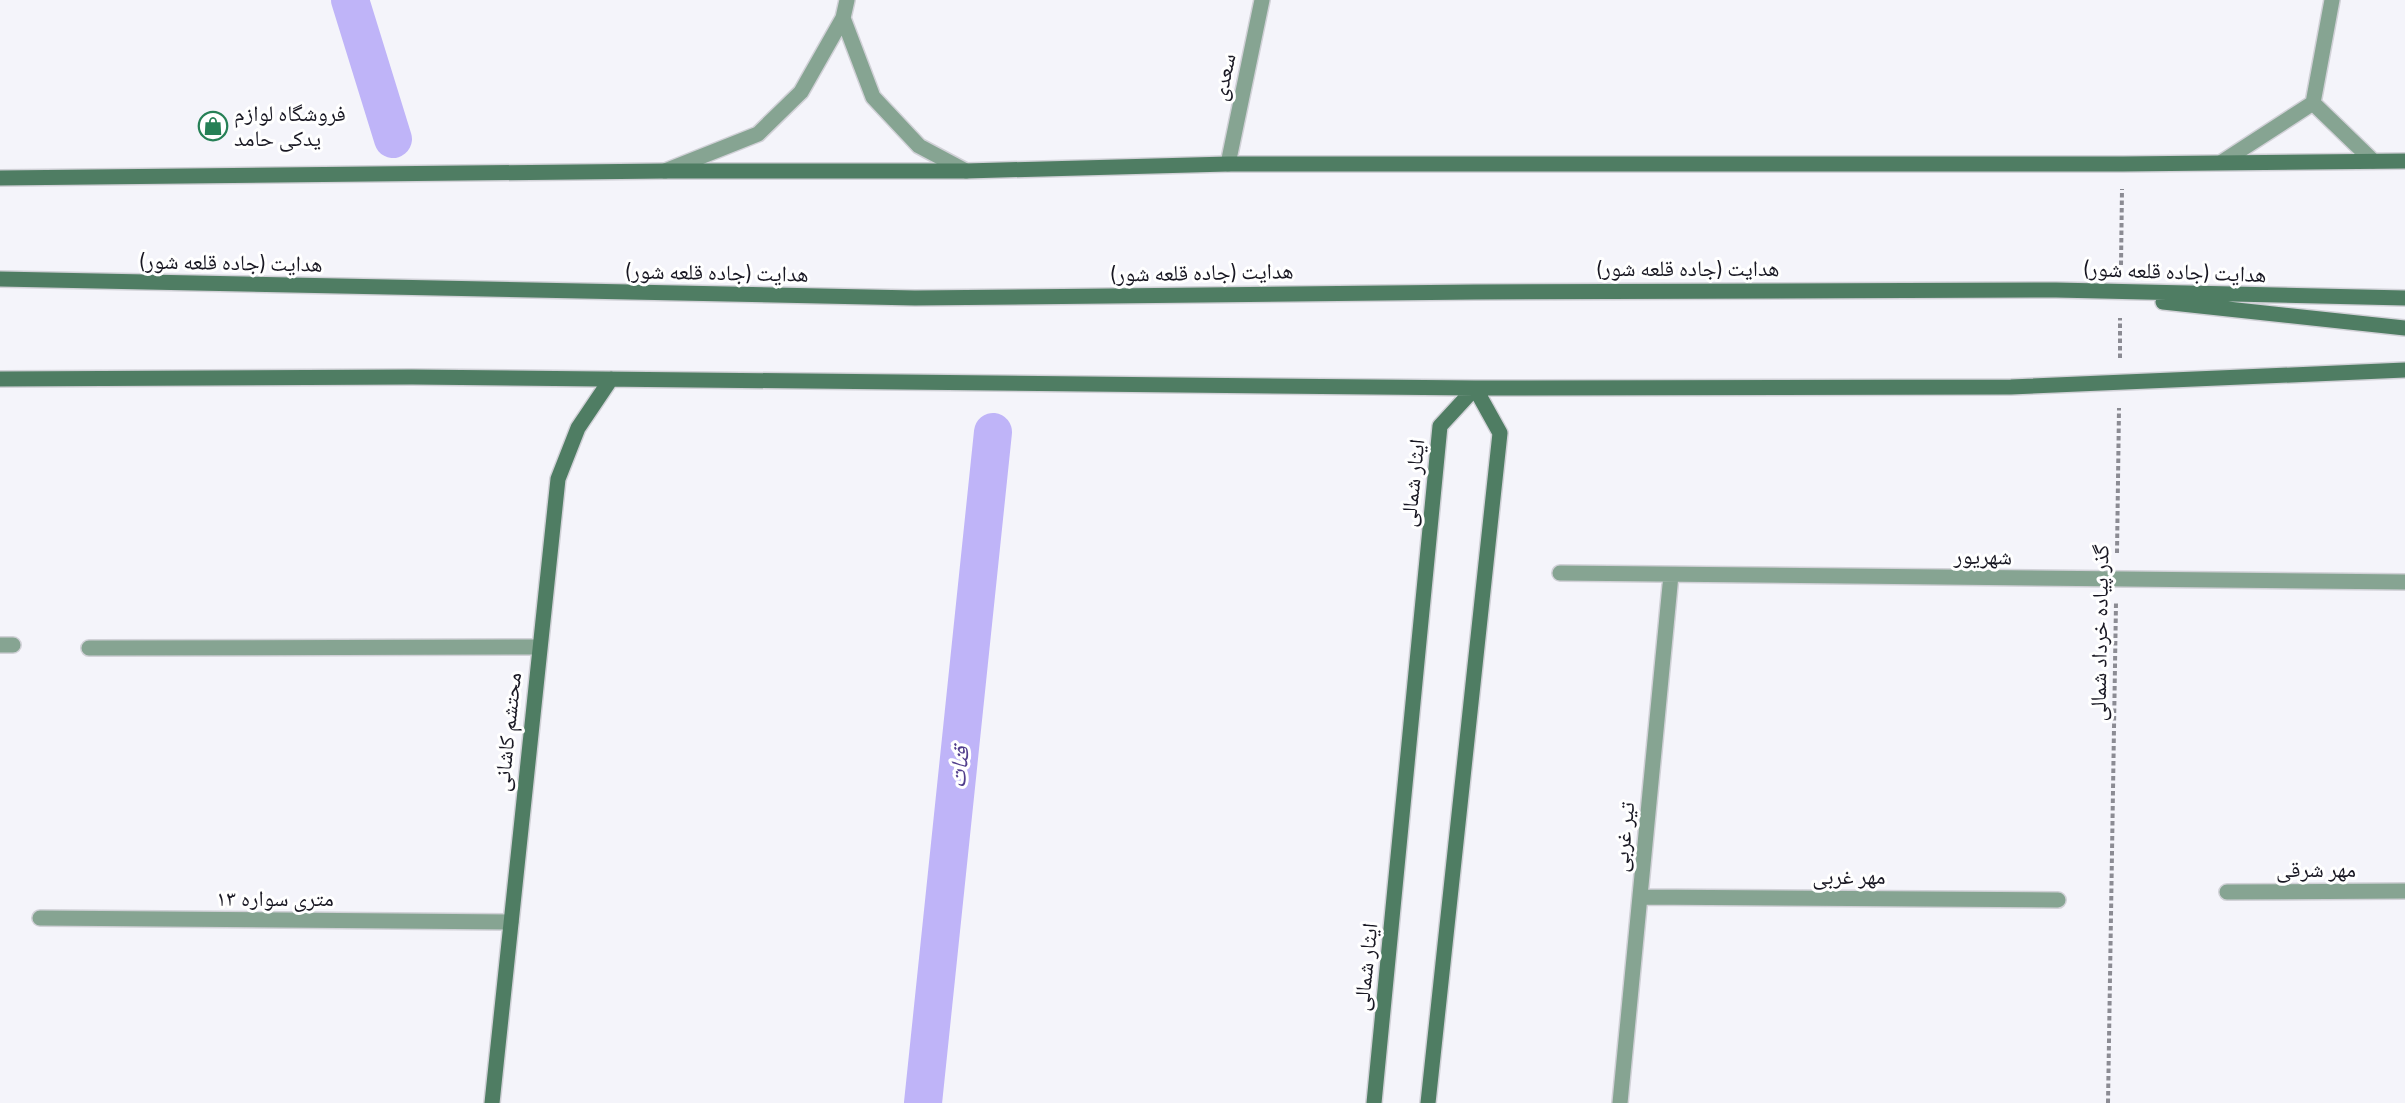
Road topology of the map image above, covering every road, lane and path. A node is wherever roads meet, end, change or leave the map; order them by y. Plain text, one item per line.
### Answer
1 (847, 0) edge
2 (1262, 0) edge
3 (2332, 0) edge
4 (843, 18) junction
5 (2313, 103) junction
6 (2373, 161) junction
7 (2405, 161) edge
8 (2222, 162) junction
9 (1228, 164) junction
10 (2123, 164) junction
11 (664, 171) junction
12 (966, 171) junction
13 (0, 178) edge
14 (0, 279) edge
15 (2121, 294) junction
16 (2405, 298) edge
17 (2405, 328) edge
18 (2405, 370) edge
19 (0, 379) edge
20 (611, 379) junction
21 (2119, 382) junction
22 (1475, 388) junction
23 (1560, 573) dead end
24 (1671, 575) junction
25 (2116, 579) junction
26 (2405, 582) edge
27 (539, 647) junction
28 (89, 648) dead end
29 (2405, 891) edge
30 (2227, 892) dead end
31 (1640, 897) junction
32 (2058, 900) dead end
33 (40, 918) dead end
34 (511, 922) junction
35 (492, 1103) edge
36 (1374, 1103) edge
37 (1428, 1103) edge
38 (1620, 1103) edge
39 (2108, 1103) edge

1 - 4 street
2 - 9 street, سعدی
3 - 5 street
4 - 11 street
4 - 12 street
5 - 6 street
5 - 8 street
6 - 7 main road
6 - 8 main road
8 - 10 main road
9 - 10 main road
9 - 12 main road
10 - 15 path, گذر پیاده خرداد شمالی
11 - 12 main road
11 - 13 main road
14 - 15 main road, هدایت (جاده قلعه شور)
15 - 16 main road, هدایت (جاده قلعه شور)
15 - 17 main road
15 - 21 path, گذر پیاده خرداد شمالی
18 - 21 main road
19 - 20 main road
20 - 22 main road
20 - 27 main road, محتشم کاشانی
21 - 22 main road
21 - 25 path, گذر پیاده خرداد شمالی
22 - 36 main road, ایثار شمالی
22 - 37 main road
23 - 24 street, شهریور
24 - 25 street, شهریور
24 - 31 street, تیر غربی
25 - 26 street, شهریور
25 - 39 path, گذر پیاده خرداد شمالی
27 - 28 street
27 - 34 main road, محتشم کاشانی
29 - 30 street, مهر شرقی
31 - 32 street, مهر غربی
31 - 38 street, تیر غربی
33 - 34 street, ۱۳ متری سواره
34 - 35 main road, محتشم کاشانی

